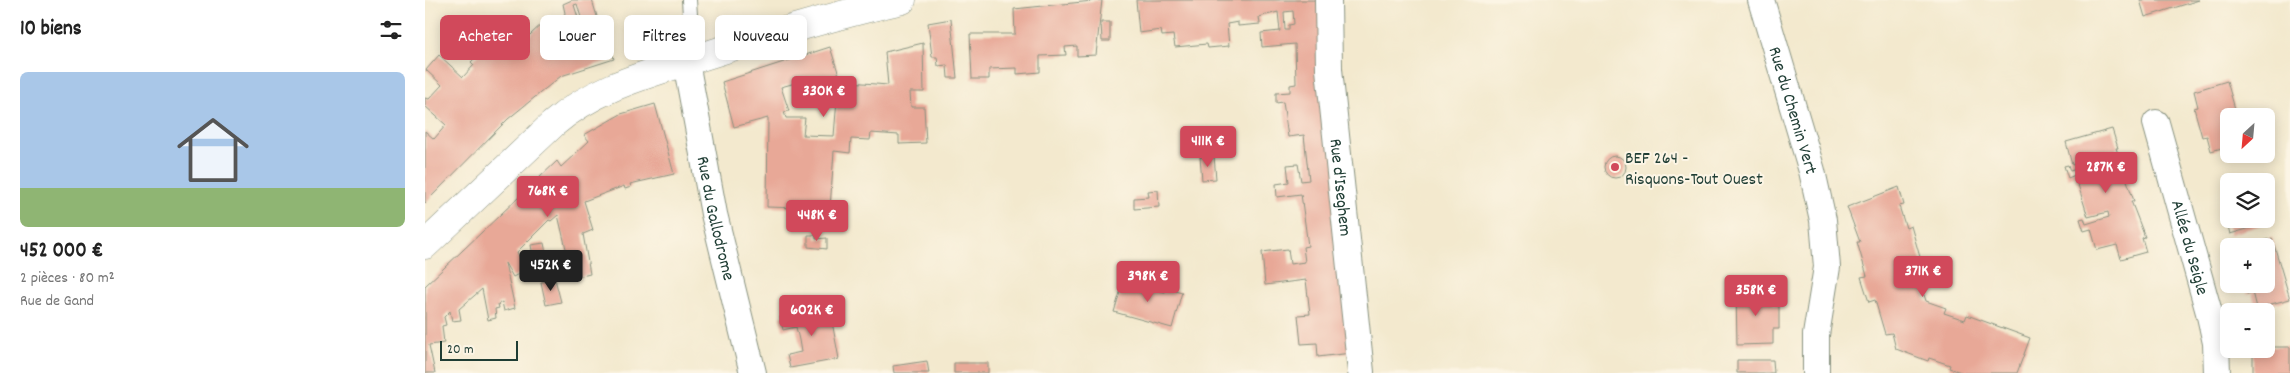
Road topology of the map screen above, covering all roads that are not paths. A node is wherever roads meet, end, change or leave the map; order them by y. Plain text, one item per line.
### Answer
1 (689, 0) edge
2 (902, 0) edge
3 (1328, 0) edge
4 (1761, 0) edge
5 (690, 15) edge
6 (705, 56) edge
7 (691, 60) edge
8 (694, 60) edge
9 (2156, 123) dead end
10 (425, 245) edge
11 (1361, 372) edge
12 (753, 373) edge
13 (1816, 373) edge
14 (2217, 373) edge

1 - 5 lane
2 - 6 main road
3 - 11 street, Rue d'Iseghem
4 - 13 street, Rue du Chemin Vert
7 - 10 main road
8 - 12 street, Rue du Gallodrome
9 - 14 street, Allée du Seigle

